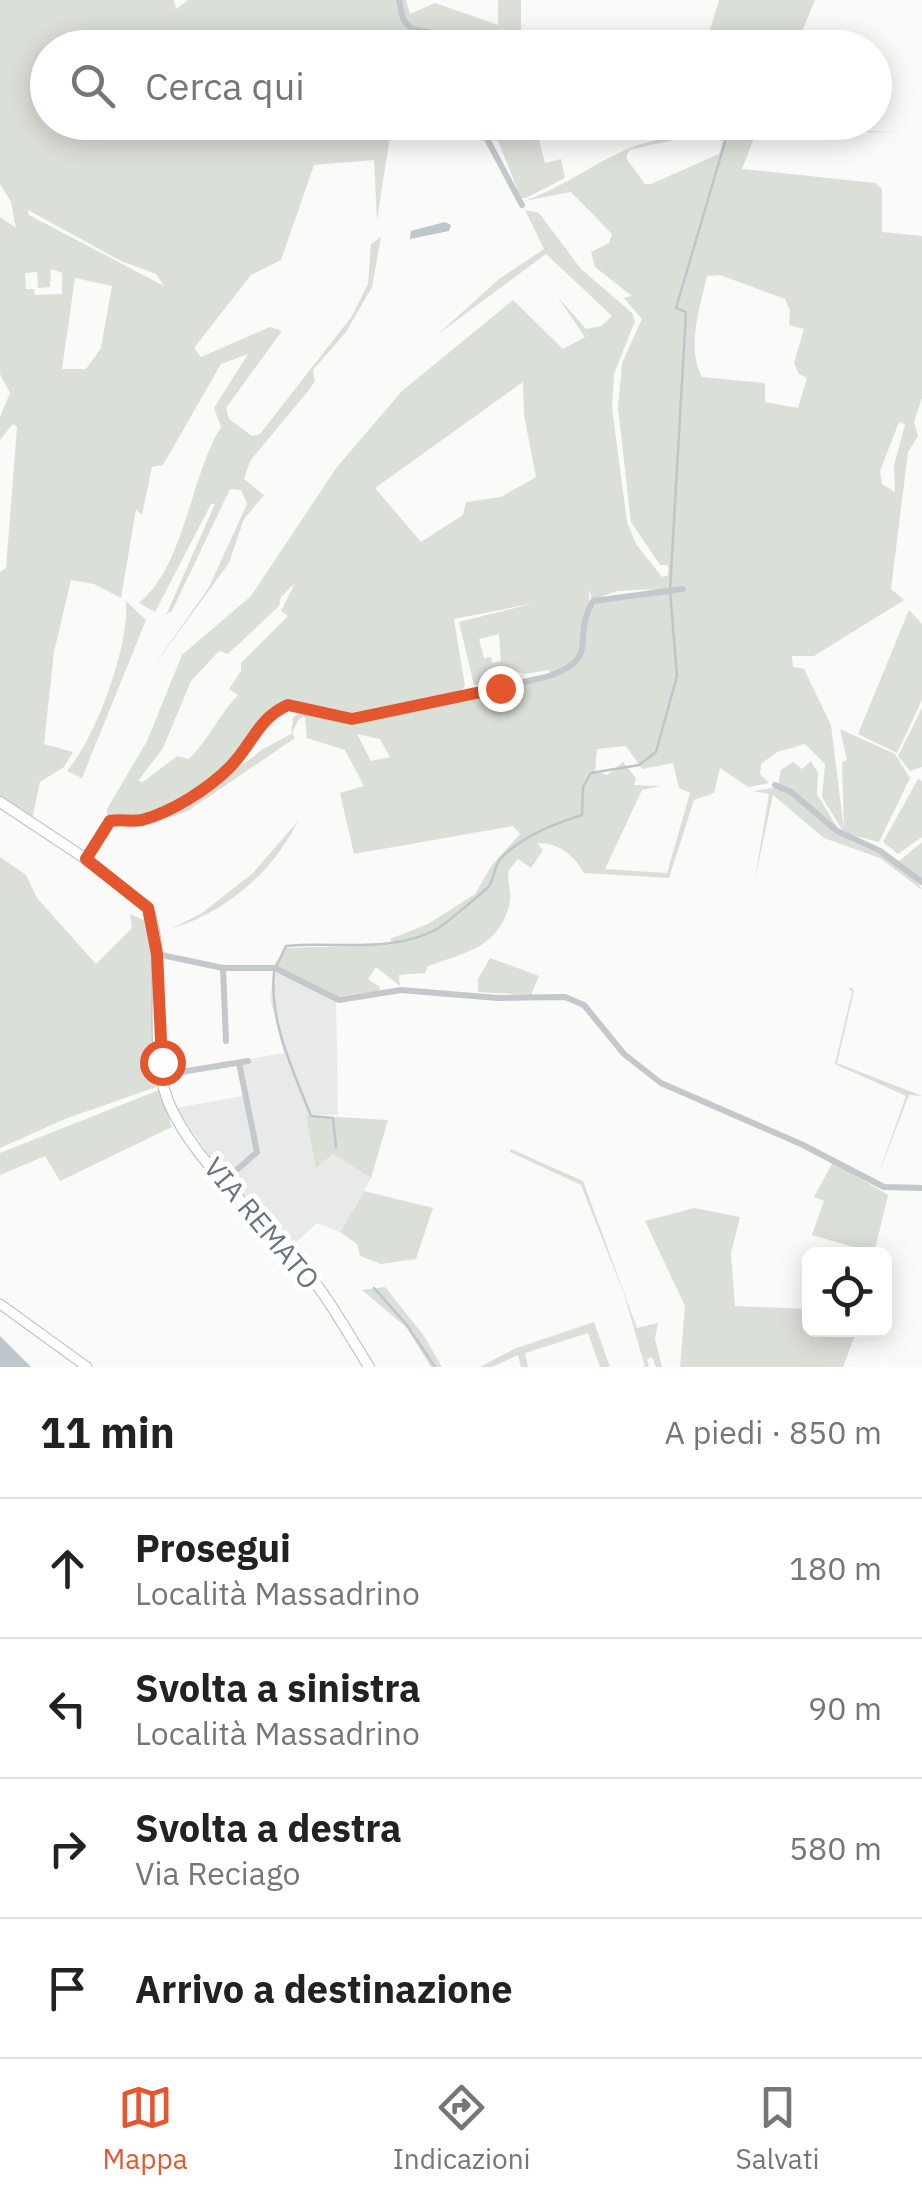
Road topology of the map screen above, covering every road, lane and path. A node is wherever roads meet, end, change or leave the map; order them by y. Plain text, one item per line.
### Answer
1 (400, 0) edge
2 (417, 30) edge
3 (488, 140) edge
4 (522, 205) dead end
5 (682, 588) dead end
6 (775, 785) dead end
7 (0, 802) edge
8 (87, 858) junction
9 (922, 882) edge
10 (157, 954) junction
11 (223, 968) junction
12 (226, 1041) dead end
13 (164, 1076) junction
14 (223, 1182) junction
15 (922, 1188) edge
16 (0, 1304) edge
17 (87, 1367) edge
18 (369, 1367) edge

1 - 2 street
3 - 4 street
5 - 8 street
6 - 9 street
7 - 8 main road, VIA REMATO
8 - 10 main road, VIA REMATO
10 - 11 street
10 - 13 main road, VIA REMATO
11 - 12 street
11 - 15 street
13 - 14 main road, VIA REMATO
13 - 14 street
14 - 18 main road, VIA REMATO
16 - 17 street

